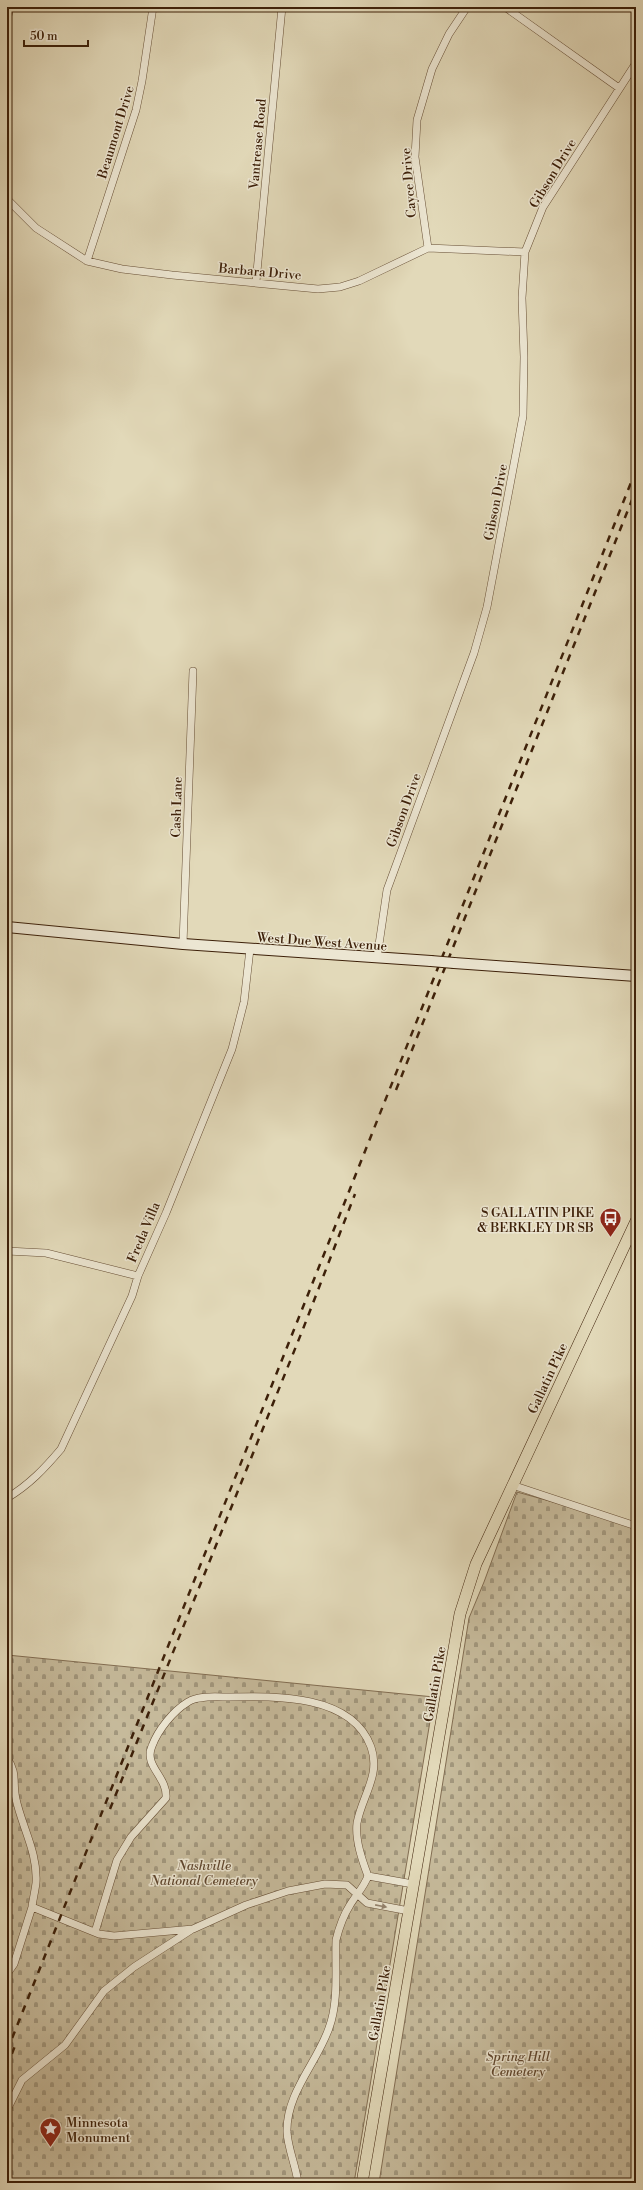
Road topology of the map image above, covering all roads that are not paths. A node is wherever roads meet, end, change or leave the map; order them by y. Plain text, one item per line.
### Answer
1 (10, 7) edge
2 (153, 7) edge
3 (282, 7) edge
4 (467, 7) edge
5 (505, 7) edge
6 (7, 20) edge
7 (636, 63) edge
8 (619, 88) junction
9 (7, 199) edge
10 (428, 248) junction
11 (525, 252) junction
12 (88, 261) junction
13 (256, 282) junction
14 (192, 671) dead end
15 (7, 927) edge
16 (183, 944) junction
17 (250, 949) junction
18 (377, 958) junction
19 (636, 976) edge
20 (636, 1222) edge
21 (7, 1251) edge
22 (138, 1276) junction
23 (512, 1486) junction
24 (7, 1498) edge
25 (636, 1526) edge
26 (7, 1758) edge
27 (368, 1876) junction
28 (413, 1884) junction
29 (357, 1894) junction
30 (32, 1907) junction
31 (409, 1911) junction
32 (193, 1929) junction
33 (95, 1932) junction
34 (7, 1974) edge
35 (7, 2110) edge
36 (298, 2183) edge
37 (362, 2183) edge

1 - 6 street
2 - 12 street, Beaumont Drive
3 - 13 street, Vantrease Road
4 - 10 street, Cayce Drive
5 - 8 street
7 - 8 street, Gibson Drive
8 - 11 street, Gibson Drive
9 - 12 street, Barbara Drive
10 - 11 street, Barbara Drive
10 - 13 street, Barbara Drive
11 - 18 street, Gibson Drive
12 - 13 street, Barbara Drive
14 - 16 street, Cash Lane
15 - 16 main road, West Due West Avenue
16 - 17 main road, West Due West Avenue
17 - 18 main road, West Due West Avenue
17 - 22 street, Freda Villa
18 - 19 main road, West Due West Avenue, bridge
20 - 23 main road, Gallatin Pike
21 - 22 street
22 - 24 street, Freda Villa
23 - 25 street
23 - 28 main road, Gallatin Pike
26 - 30 street
27 - 28 street
27 - 29 street
27 - 33 street
28 - 31 main road, Gallatin Pike
29 -> 31 street
29 - 32 street
29 - 36 street
30 - 33 street
30 - 34 street
31 - 37 main road, Gallatin Pike
32 - 33 street
32 - 35 street

